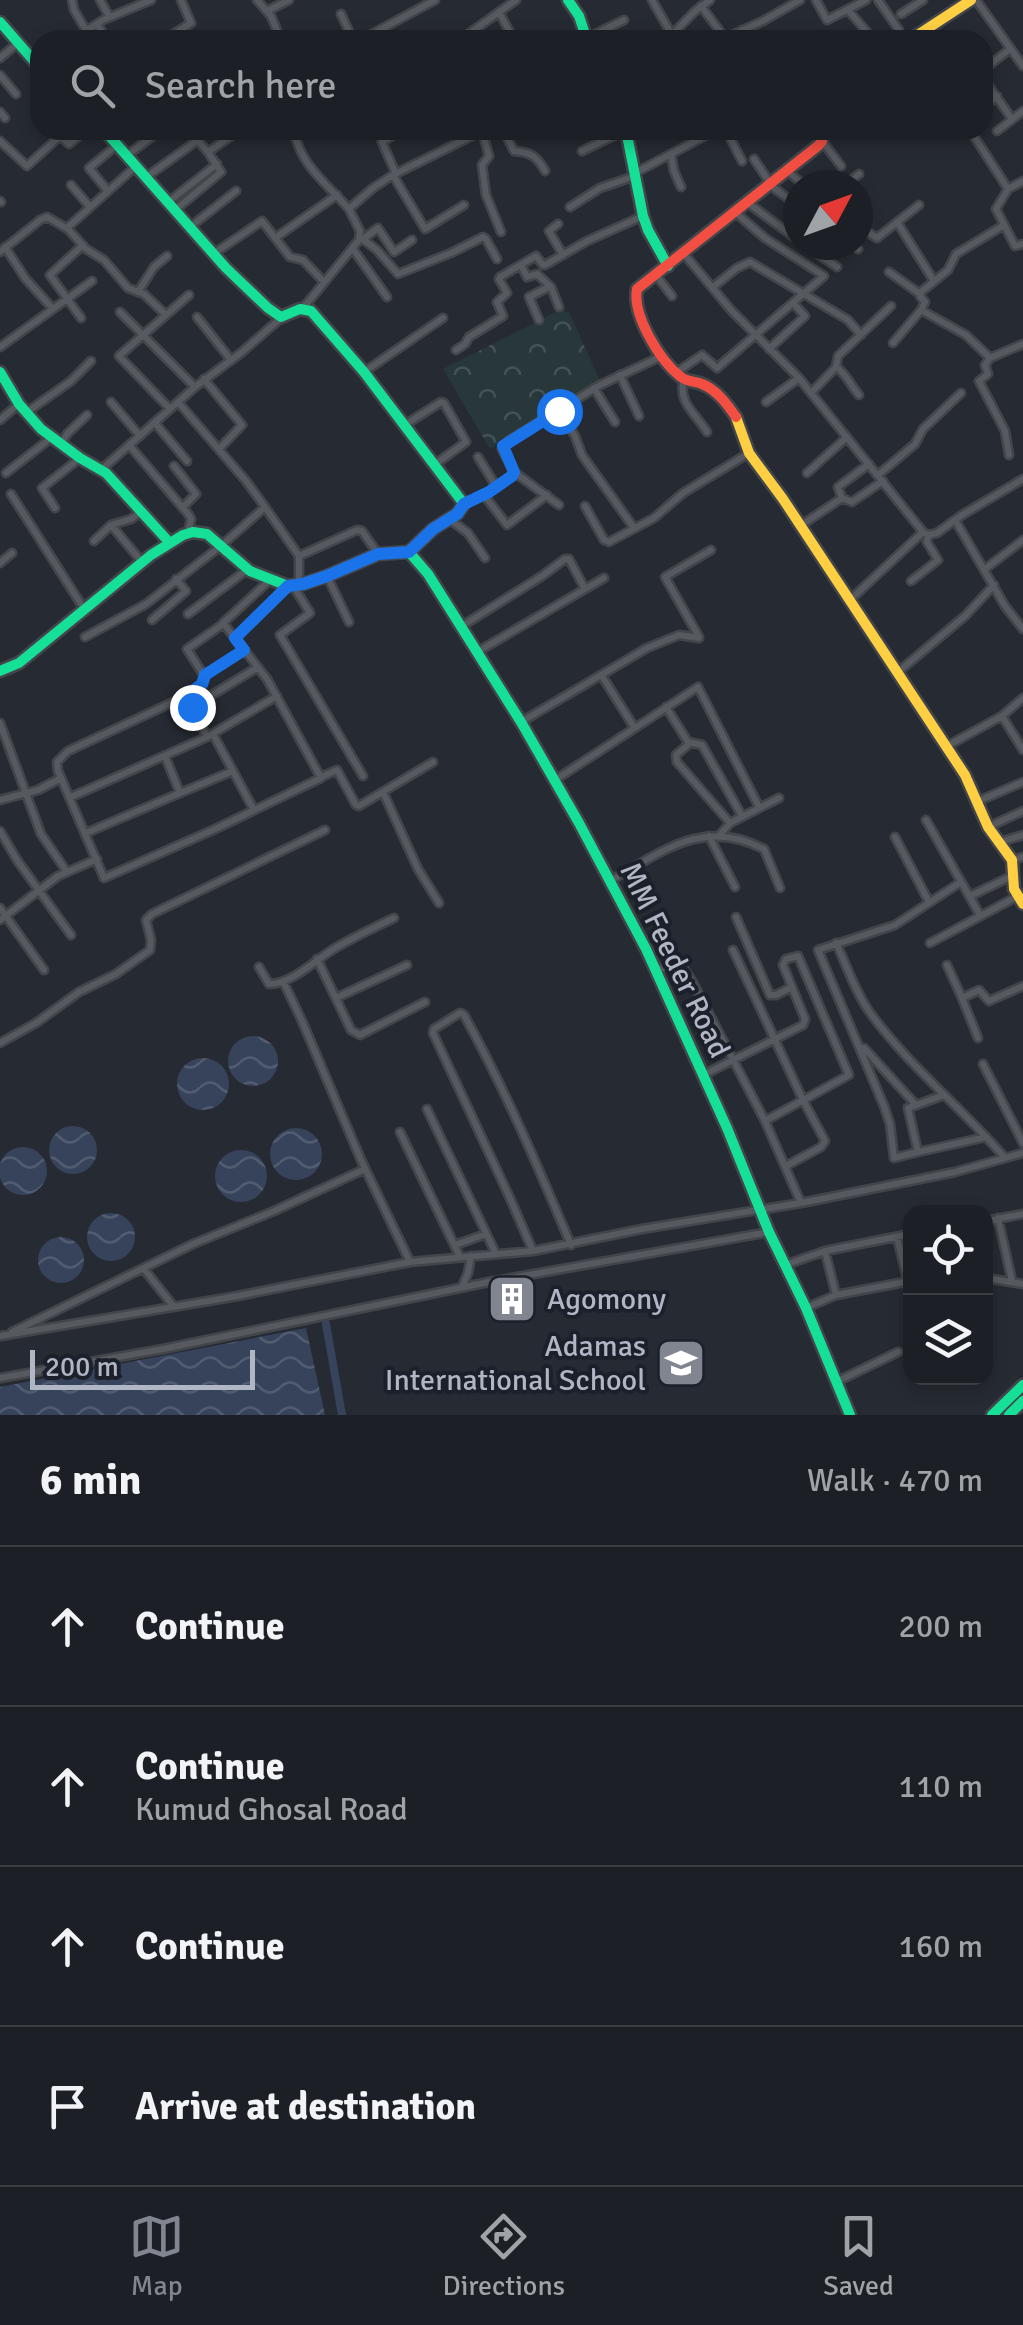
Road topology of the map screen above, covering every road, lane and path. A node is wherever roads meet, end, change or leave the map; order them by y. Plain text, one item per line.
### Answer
1 (72, 0) edge
2 (100, 0) edge
3 (151, 0) edge
4 (182, 0) edge
5 (257, 0) edge
6 (289, 0) edge
7 (435, 0) edge
8 (516, 0) edge
9 (568, 0) edge
10 (652, 0) edge
11 (710, 0) edge
12 (800, 0) edge
13 (816, 0) edge
14 (866, 0) edge
15 (878, 0) edge
16 (923, 0) edge
17 (969, 1) edge
18 (701, 6) junction
19 (850, 6) edge
20 (267, 11) junction
21 (499, 12) junction
22 (341, 14) dead end
23 (901, 14) dead end
24 (110, 16) junction
25 (624, 20) dead end
26 (0, 22) edge
27 (96, 24) junction
28 (86, 30) joint
29 (100, 30) edge
30 (184, 30) edge
31 (276, 30) edge
32 (351, 30) edge
33 (376, 30) edge
34 (474, 30) edge
35 (509, 30) edge
36 (582, 30) edge
37 (602, 30) edge
38 (665, 30) edge
39 (677, 30) edge
40 (717, 30) edge
41 (742, 30) edge
42 (867, 30) edge
43 (900, 30) dead end
44 (929, 30) edge
45 (18, 42) junction
46 (1010, 49) junction
47 (30, 56) edge
48 (0, 58) edge
49 (993, 62) edge
50 (1023, 66) edge
51 (0, 75) edge
52 (993, 92) edge
53 (16, 94) dead end
54 (996, 96) junction
55 (993, 99) edge
56 (1023, 110) edge
57 (1012, 119) junction
58 (997, 131) dead end
59 (53, 140) edge
60 (112, 140) edge
61 (148, 140) edge
62 (225, 140) edge
63 (296, 140) edge
64 (384, 140) edge
65 (457, 140) edge
66 (485, 140) edge
67 (508, 140) edge
68 (606, 140) edge
69 (628, 140) edge
70 (696, 140) edge
71 (731, 140) edge
72 (815, 140) edge
73 (823, 140) edge
74 (977, 140) edge
75 (0, 141) edge
76 (117, 146) junction
77 (208, 152) junction
78 (582, 152) dead end
79 (671, 155) junction
80 (126, 156) junction
81 (754, 159) dead end
82 (742, 161) dead end
83 (841, 166) dead end
84 (135, 167) junction
85 (786, 170) edge
86 (545, 171) dead end
87 (783, 172) edge
88 (394, 174) junction
89 (635, 174) junction
90 (145, 178) junction
91 (1023, 181) edge
92 (769, 184) junction
93 (71, 185) dead end
94 (681, 187) dead end
95 (1008, 188) junction
96 (108, 190) junction
97 (236, 191) dead end
98 (337, 195) junction
99 (783, 195) edge
100 (747, 202) junction
101 (464, 205) dead end
102 (919, 205) dead end
103 (90, 207) junction
104 (171, 207) junction
105 (570, 207) dead end
106 (350, 209) junction
107 (735, 212) junction
108 (643, 216) junction
109 (897, 222) junction
110 (558, 224) dead end
111 (1004, 224) junction
112 (190, 227) junction
113 (66, 228) junction
114 (783, 229) edge
115 (500, 232) dead end
116 (873, 237) edge
117 (275, 238) junction
118 (362, 238) junction
119 (412, 240) dead end
120 (83, 245) junction
121 (1023, 245) edge
122 (353, 249) junction
123 (3, 250) edge
124 (213, 254) junction
125 (684, 254) junction
126 (564, 255) junction
127 (167, 256) dead end
128 (497, 259) dead end
129 (827, 260) edge
130 (521, 265) junction
131 (668, 266) junction
132 (837, 267) dead end
133 (889, 272) dead end
134 (656, 275) junction
135 (92, 281) dead end
136 (323, 281) junction
137 (934, 282) junction
138 (550, 286) junction
139 (713, 287) junction
140 (138, 292) junction
141 (920, 294) junction
142 (190, 295) dead end
143 (802, 295) junction
144 (672, 296) dead end
145 (387, 297) dead end
146 (67, 299) junction
147 (793, 303) junction
148 (560, 306) dead end
149 (891, 306) dead end
150 (304, 307) junction
151 (53, 309) junction
152 (921, 310) junction
153 (120, 312) dead end
154 (166, 314) junction
155 (197, 317) dead end
156 (282, 317) junction
157 (80, 318) dead end
158 (442, 318) dead end
159 (539, 320) dead end
160 (754, 334) junction
161 (144, 335) junction
162 (861, 335) junction
163 (893, 343) dead end
164 (1023, 344) edge
165 (0, 348) edge
166 (769, 348) junction
167 (456, 350) dead end
168 (660, 357) junction
169 (990, 358) junction
170 (231, 360) junction
171 (91, 361) dead end
172 (836, 367) junction
173 (0, 372) edge
174 (364, 372) junction
175 (620, 375) junction
176 (681, 376) junction
177 (800, 378) junction
178 (204, 379) junction
179 (195, 387) junction
180 (594, 388) junction
181 (811, 393) junction
182 (961, 393) dead end
183 (858, 395) dead end
184 (111, 402) dead end
185 (178, 402) junction
186 (766, 402) dead end
187 (22, 408) junction
188 (170, 409) junction
189 (559, 411) junction
190 (87, 414) dead end
191 (639, 416) dead end
192 (0, 420) edge
193 (155, 422) junction
194 (615, 422) dead end
195 (403, 426) junction
196 (707, 432) dead end
197 (140, 436) junction
198 (847, 437) junction
199 (56, 442) junction
200 (129, 446) junction
201 (219, 449) junction
202 (749, 453) junction
203 (1009, 455) dead end
204 (478, 457) dead end
205 (80, 458) junction
206 (187, 461) dead end
207 (869, 464) junction
208 (174, 466) dead end
209 (434, 466) junction
210 (102, 469) junction
211 (514, 472) junction
212 (6, 473) dead end
213 (807, 473) dead end
214 (881, 478) junction
215 (1023, 479) edge
216 (496, 486) junction
217 (11, 494) dead end
218 (484, 495) junction
219 (547, 495) junction
220 (842, 498) junction
221 (464, 504) junction
222 (559, 505) dead end
223 (584, 506) dead end
224 (264, 507) junction
225 (55, 508) dead end
226 (183, 508) junction
227 (142, 511) junction
228 (449, 519) junction
229 (955, 520) junction
230 (112, 525) junction
231 (800, 526) junction
232 (634, 528) junction
233 (188, 533) junction
234 (926, 533) junction
235 (1023, 540) edge
236 (94, 541) dead end
237 (169, 542) junction
238 (222, 545) junction
239 (711, 550) dead end
240 (409, 552) junction
241 (12, 553) dead end
242 (378, 554) junction
243 (298, 556) junction
244 (485, 558) dead end
245 (142, 562) junction
246 (0, 564) edge
247 (248, 569) junction
248 (985, 570) junction
249 (327, 576) junction
250 (604, 578) dead end
251 (176, 579) junction
252 (270, 580) junction
253 (911, 581) dead end
254 (292, 585) junction
255 (994, 585) junction
256 (586, 589) junction
257 (850, 600) junction
258 (84, 609) junction
259 (188, 614) dead end
260 (152, 620) dead end
261 (349, 622) dead end
262 (223, 624) junction
263 (462, 626) junction
264 (1023, 629) edge
265 (85, 637) dead end
266 (235, 638) junction
267 (244, 650) junction
268 (478, 652) junction
269 (258, 666) junction
270 (0, 670) edge
271 (897, 672) junction
272 (205, 675) junction
273 (602, 676) junction
274 (276, 696) junction
275 (184, 697) junction
276 (1023, 698) edge
277 (192, 707) junction
278 (666, 707) junction
279 (1002, 716) junction
280 (521, 722) junction
281 (0, 723) edge
282 (634, 728) junction
283 (210, 735) junction
284 (3, 743) edge
285 (690, 743) junction
286 (947, 746) junction
287 (1023, 750) edge
288 (165, 756) junction
289 (433, 762) dead end
290 (233, 771) junction
291 (363, 776) dead end
292 (321, 777) junction
293 (61, 778) junction
294 (554, 780) junction
295 (1023, 782) edge
296 (383, 792) junction
297 (28, 793) junction
298 (180, 793) junction
299 (71, 797) junction
300 (779, 798) dead end
301 (0, 800) edge
302 (976, 802) junction
303 (759, 807) junction
304 (254, 810) junction
305 (1023, 811) edge
306 (742, 816) junction
307 (926, 820) dead end
308 (730, 823) junction
309 (988, 827) junction
310 (325, 830) dead end
311 (0, 831) edge
312 (86, 833) junction
313 (1023, 835) edge
314 (714, 836) junction
315 (895, 838) dead end
316 (1000, 842) junction
317 (1018, 858) edge
318 (97, 859) junction
319 (66, 872) junction
320 (1012, 876) junction
321 (610, 880) junction
322 (961, 882) junction
323 (735, 887) dead end
324 (780, 888) dead end
325 (38, 890) junction
326 (970, 896) junction
327 (1021, 900) edge
328 (929, 902) junction
329 (440, 903) dead end
330 (0, 908) edge
331 (980, 916) junction
332 (736, 917) dead end
333 (3, 918) edge
334 (394, 918) dead end
335 (71, 935) dead end
336 (836, 943) junction
337 (930, 943) dead end
338 (733, 950) dead end
339 (317, 960) junction
340 (406, 965) dead end
341 (947, 965) dead end
342 (259, 967) dead end
343 (44, 970) dead end
344 (655, 970) junction
345 (284, 982) junction
346 (1023, 986) edge
347 (792, 987) junction
348 (336, 998) junction
349 (962, 998) junction
350 (425, 1002) dead end
351 (775, 1038) junction
352 (978, 1038) dead end
353 (0, 1043) edge
354 (864, 1048) dead end
355 (733, 1059) junction
356 (983, 1064) dead end
357 (703, 1075) junction
358 (944, 1095) junction
359 (803, 1100) junction
360 (916, 1105) junction
361 (427, 1109) dead end
362 (765, 1121) junction
363 (400, 1132) dead end
364 (986, 1136) junction
365 (1023, 1142) edge
366 (918, 1152) junction
367 (1023, 1153) edge
368 (1005, 1158) junction
369 (786, 1166) junction
370 (365, 1169) junction
371 (801, 1203) junction
372 (761, 1210) junction
373 (1023, 1214) edge
374 (998, 1218) junction
375 (993, 1219) edge
376 (768, 1232) junction
377 (486, 1234) junction
378 (903, 1235) edge
379 (897, 1236) junction
380 (455, 1245) junction
381 (571, 1245) junction
382 (533, 1252) junction
383 (824, 1252) junction
384 (496, 1254) junction
385 (470, 1256) junction
386 (460, 1257) junction
387 (903, 1259) edge
388 (410, 1262) junction
389 (785, 1265) junction
390 (144, 1269) junction
391 (993, 1279) edge
392 (1012, 1281) junction
393 (903, 1283) edge
394 (1023, 1284) edge
395 (462, 1288) junction
396 (836, 1294) junction
397 (174, 1307) junction
398 (806, 1308) junction
399 (4, 1335) edge
400 (898, 1352) dead end
401 (0, 1378) edge
402 (836, 1382) junction
403 (1023, 1385) edge
404 (1023, 1402) edge
405 (850, 1415) edge
406 (992, 1415) edge
407 (1009, 1415) edge

1 - 28 street
2 - 24 street
3 - 24 street
4 - 30 street
5 - 20 street
6 - 20 street
7 - 33 street
8 - 21 street
9 - 36 street
10 - 38 street
11 - 18 street
12 - 41 street
13 - 19 street
14 - 19 street
15 - 43 street
16 - 23 street
17 - 44 street
17 - 46 street
18 - 39 street
18 - 40 street
19 - 42 street
20 - 31 street
21 - 34 street
21 - 35 street
22 - 32 street
24 - 27 street
25 - 37 street
26 - 45 street
27 - 28 street
27 - 29 street
45 - 47 street
45 - 48 street
46 - 49 street
46 - 50 street
51 - 53 street
52 - 54 street
54 - 55 street
54 - 57 street
56 - 57 street
57 - 58 street
59 - 75 street
60 - 76 street
61 - 80 street
62 - 77 street
63 - 98 street
64 - 88 street
65 - 88 street
66 - 115 street
67 - 86 street
68 - 78 street
69 - 89 street
70 - 79 street
71 - 82 street
72 - 85 street
73 - 83 street
74 - 95 street
76 - 80 street
76 - 96 street
77 - 90 street
77 - 104 street
79 - 89 street
79 - 94 street
80 - 84 street
81 - 92 street
84 - 90 street
84 - 96 street
87 - 92 street
88 - 101 street
88 - 106 street
89 - 105 street
89 - 108 street
90 - 104 street
91 - 95 street
92 - 99 street
92 - 100 street
93 - 103 street
95 - 111 street
96 - 103 street
97 - 112 street
98 - 106 street
98 - 117 street
100 - 107 street
100 - 114 street
102 - 109 street
103 - 113 street
104 - 112 street
106 - 118 street
107 - 125 street
107 - 143 street
108 - 126 street
108 - 131 street
109 - 116 street
109 - 137 street
110 - 126 street
111 - 121 street
111 - 137 street
112 - 124 street
113 - 120 street
113 - 123 street
117 - 124 street
117 - 136 street
118 - 119 street
118 - 122 street
118 - 128 street
120 - 140 street
120 - 146 street
122 - 136 street
122 - 145 street
123 - 151 street
124 - 156 street
125 - 131 street
125 - 139 street
126 - 130 street
127 - 140 street
129 - 132 street
130 - 138 street
130 - 167 street
131 - 134 street
133 - 141 street
134 - 144 street
134 - 168 street
135 - 146 street
136 - 150 street
137 - 141 street
138 - 148 street
138 - 159 street
139 - 143 street
139 - 160 street
140 - 154 street
141 - 152 street
142 - 154 street
143 - 147 street
143 - 162 street
146 - 151 street
146 - 157 street
147 - 160 street
147 - 166 street
149 - 162 street
150 - 156 street
150 - 174 street
151 - 165 street
152 - 163 street
152 - 169 street
153 - 161 street
154 - 161 street
155 - 170 street
156 - 170 street
158 - 174 street
160 - 166 street
160 - 176 street
161 - 179 street
161 - 188 street
162 - 172 street
164 - 169 street
166 - 177 street
168 - 175 street
168 - 176 street
169 - 203 street
170 - 178 street
171 - 187 street
172 - 181 street
172 - 183 street
173 - 187 street
174 - 195 street
175 - 180 street
175 - 191 street
176 - 196 street
176 - 202 street
177 - 181 street
177 - 186 street
178 - 179 street
178 - 201 street
179 - 185 street
180 - 189 street
180 - 194 street
181 - 198 street
182 - 214 street
184 - 197 street
185 - 188 street
185 - 201 street
187 - 192 street
187 - 199 street
188 - 193 street
189 - 211 street
189 - 232 street
190 - 199 street
193 - 197 street
193 - 206 street
195 - 209 street
195 - 209 street
197 - 200 street
198 - 207 street
198 - 213 street
199 - 205 street
199 - 212 street
200 - 210 street
200 - 226 street
201 - 224 street
202 - 231 street
202 - 232 street
204 - 216 street
205 - 210 street
205 - 225 street
207 - 214 street
207 - 220 street
208 - 226 street
209 - 221 street
210 - 227 street
211 - 216 street
211 - 219 street
214 - 220 street
214 - 234 street
215 - 229 street
216 - 218 street
217 - 258 street
218 - 219 street
218 - 221 street
219 - 222 street
220 - 231 street
221 - 228 street
223 - 232 street
224 - 238 street
224 - 243 street
226 - 233 street
227 - 230 street
227 - 237 street
228 - 240 street
228 - 244 street
229 - 234 street
229 - 248 street
230 - 236 street
230 - 245 street
231 - 257 street
233 - 237 street
233 - 238 street
234 - 253 street
234 - 257 street
235 - 248 street
237 - 245 street
238 - 247 street
238 - 251 street
239 - 273 street
240 - 242 street
240 - 263 street, MM Feeder Road
241 - 246 street
242 - 243 street
242 - 249 street
243 - 254 street
245 - 258 street
247 - 252 street
247 - 259 street
248 - 255 street
249 - 254 street
249 - 261 street
250 - 256 street
251 - 260 street
251 - 265 street
252 - 254 street
252 - 262 street
254 - 266 street
254 - 291 street
255 - 264 street
255 - 271 street
256 - 263 street
256 - 268 street
257 - 271 street
258 - 270 street
262 - 266 street
262 - 272 street
263 - 268 street, MM Feeder Road
266 - 267 street
267 - 269 street
267 - 272 street
268 - 280 street, MM Feeder Road
269 - 274 street
269 - 277 street
271 - 286 street
272 - 275 street
273 - 280 street
273 - 282 street
274 - 283 street
274 - 292 street
275 - 277 street
275 - 293 street
276 - 279 street
277 - 283 street
278 - 282 street
278 - 285 street
278 - 303 street
279 - 286 street
279 - 287 street
280 - 294 street, MM Feeder Road
281 - 284 street
282 - 294 street
283 - 288 street
283 - 290 street
284 - 297 street
285 - 306 street
285 - 308 street
286 - 302 street
288 - 298 street
288 - 299 street
289 - 296 street
290 - 298 street
290 - 304 street
292 - 296 street
292 - 304 street
293 - 297 street
293 - 299 street
294 - 321 street, MM Feeder Road
295 - 302 street
296 - 329 street
297 - 301 street
297 - 319 street
298 - 312 street
299 - 312 street
300 - 303 street
302 - 309 street
303 - 306 street
304 - 318 street
305 - 309 street
306 - 308 street
307 - 322 street
308 - 314 street
309 - 316 street
310 - 353 street
311 - 325 street
312 - 318 street
313 - 316 street
314 - 321 street
314 - 323 street
314 - 324 street
315 - 328 street
316 - 317 street
317 - 320 street
318 - 319 street
319 - 325 street
320 - 326 street
320 - 327 street
321 - 344 street, MM Feeder Road
322 - 326 street
322 - 328 street
325 - 333 street
325 - 335 street
326 - 331 street
327 - 331 street
328 - 336 street
330 - 333 street
331 - 337 street
332 - 347 street
333 - 343 street
334 - 339 street
336 - 358 street
336 - 366 street
338 - 351 street
339 - 345 street
339 - 348 street
340 - 348 street
341 - 349 street
342 - 345 street
344 - 355 street
344 - 357 street, MM Feeder Road
345 - 370 street
346 - 349 street
347 - 351 street
347 - 359 street
348 - 350 street
349 - 352 street
351 - 355 street
351 - 359 street
354 - 360 street
355 - 357 street
355 - 362 street
356 - 365 street
357 - 372 street, MM Feeder Road
358 - 360 street
358 - 364 street
359 - 362 street
359 - 369 street
360 - 366 street
361 - 377 street
362 - 369 street
363 - 380 street
364 - 366 street
364 - 368 street
367 - 368 street
368 - 371 street
369 - 371 street
370 - 388 street
370 - 390 street
371 - 372 street
372 - 376 street, MM Feeder Road
372 - 381 street
373 - 374 street
374 - 375 street
374 - 392 street
376 - 389 street, MM Feeder Road
376 - 395 street
377 - 380 street
377 - 384 street
378 - 379 street
379 - 383 street
379 - 387 street
380 - 386 street
381 - 382 street
381 - 382 street
382 - 384 street
383 - 389 street
383 - 396 street
384 - 385 street
385 - 386 street
385 - 395 street
386 - 388 street
388 - 397 street
389 - 398 street, MM Feeder Road
390 - 397 street
390 - 399 street
391 - 392 street
392 - 394 street
393 - 396 street
395 - 401 street
396 - 398 street
397 - 399 street
398 - 402 street, MM Feeder Road
400 - 402 street
402 - 405 street, MM Feeder Road
403 - 406 street
404 - 407 street

